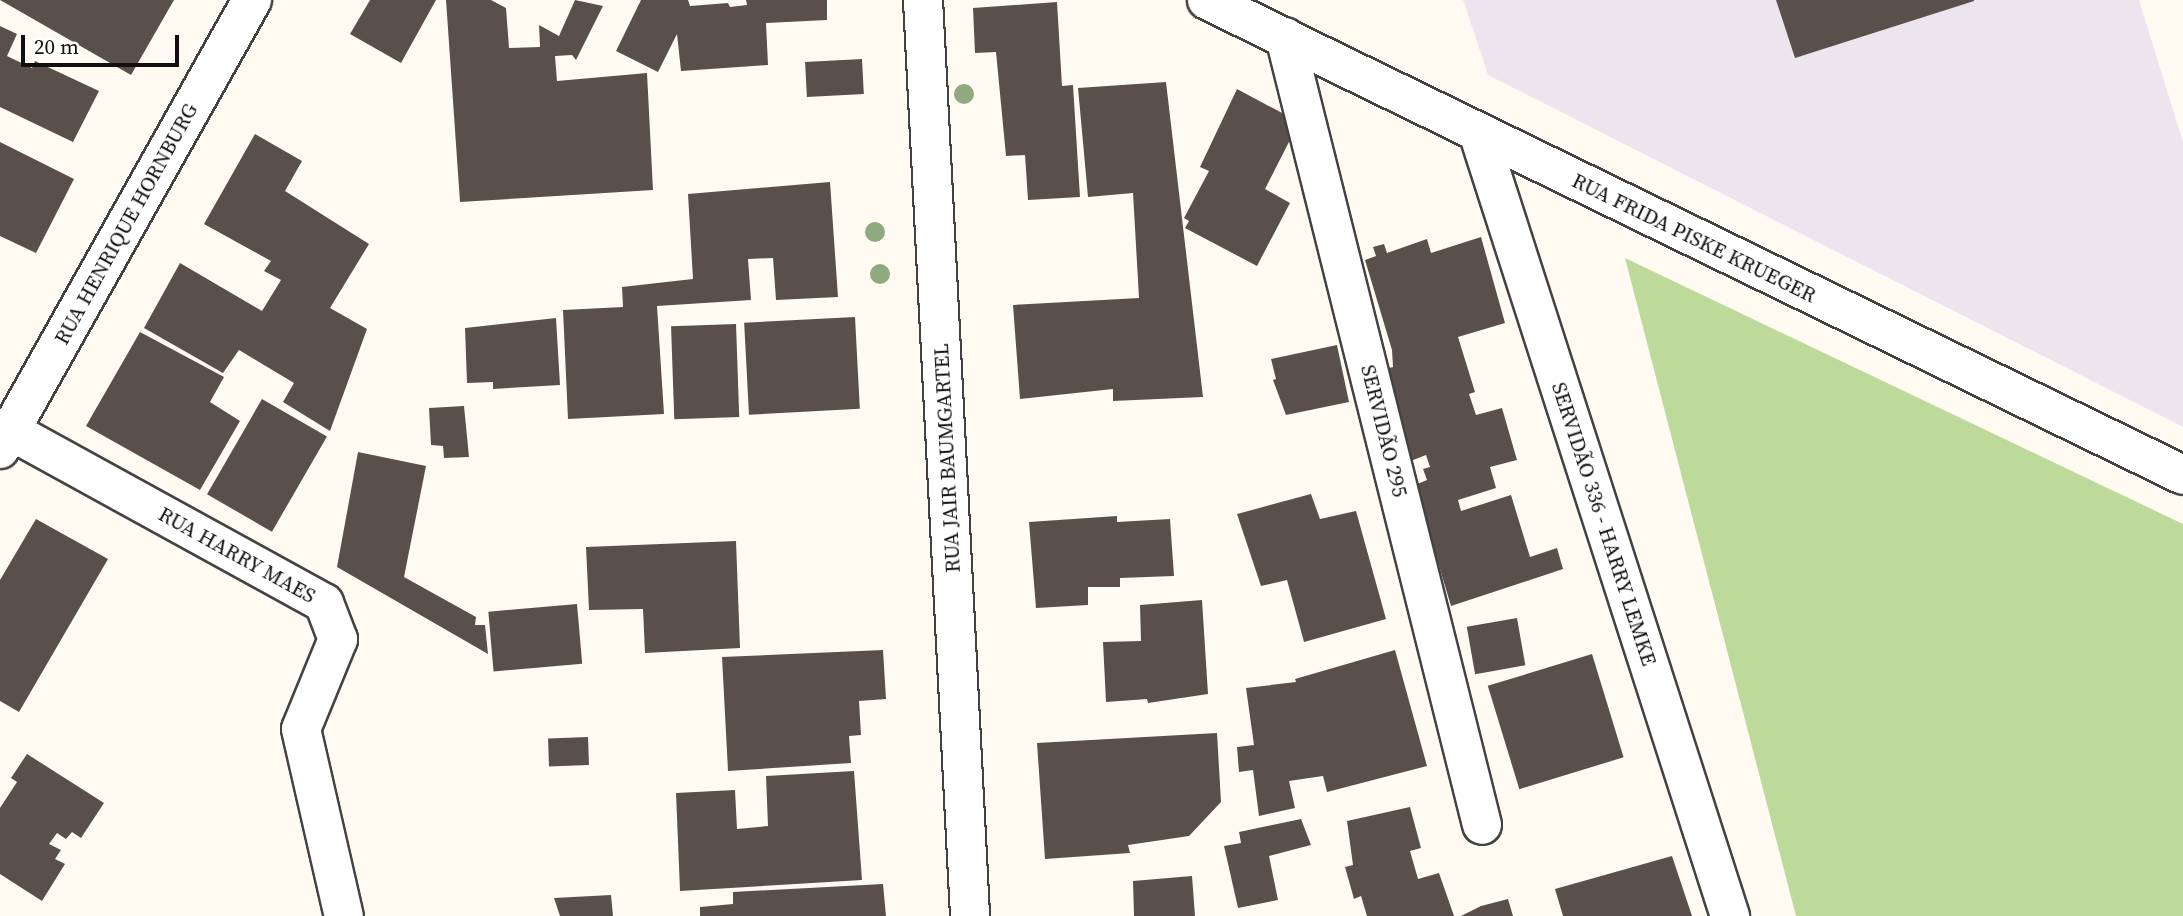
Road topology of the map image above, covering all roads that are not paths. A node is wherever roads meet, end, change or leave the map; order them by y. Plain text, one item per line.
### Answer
1 (252, 0) edge
2 (923, 0) edge
3 (1207, 0) edge
4 (1285, 37) junction
5 (1478, 132) junction
6 (5, 440) edge
7 (2183, 475) edge
8 (1482, 825) dead end
9 (344, 916) edge
10 (971, 916) edge
11 (1730, 916) edge

1 - 6 street, RUA HENRIQUE HORNBURG
2 - 10 street, RUA JAIR BAUMGARTEL
3 - 4 street, RUA FRIDA PISKE KRUEGER
4 - 5 street, RUA FRIDA PISKE KRUEGER
4 - 8 street, SERVIDÃO 295
5 - 7 street, RUA FRIDA PISKE KRUEGER
5 - 11 street, SERVIDÃO 336 - HARRY LEMKE
6 - 9 street, RUA HARRY MAES

